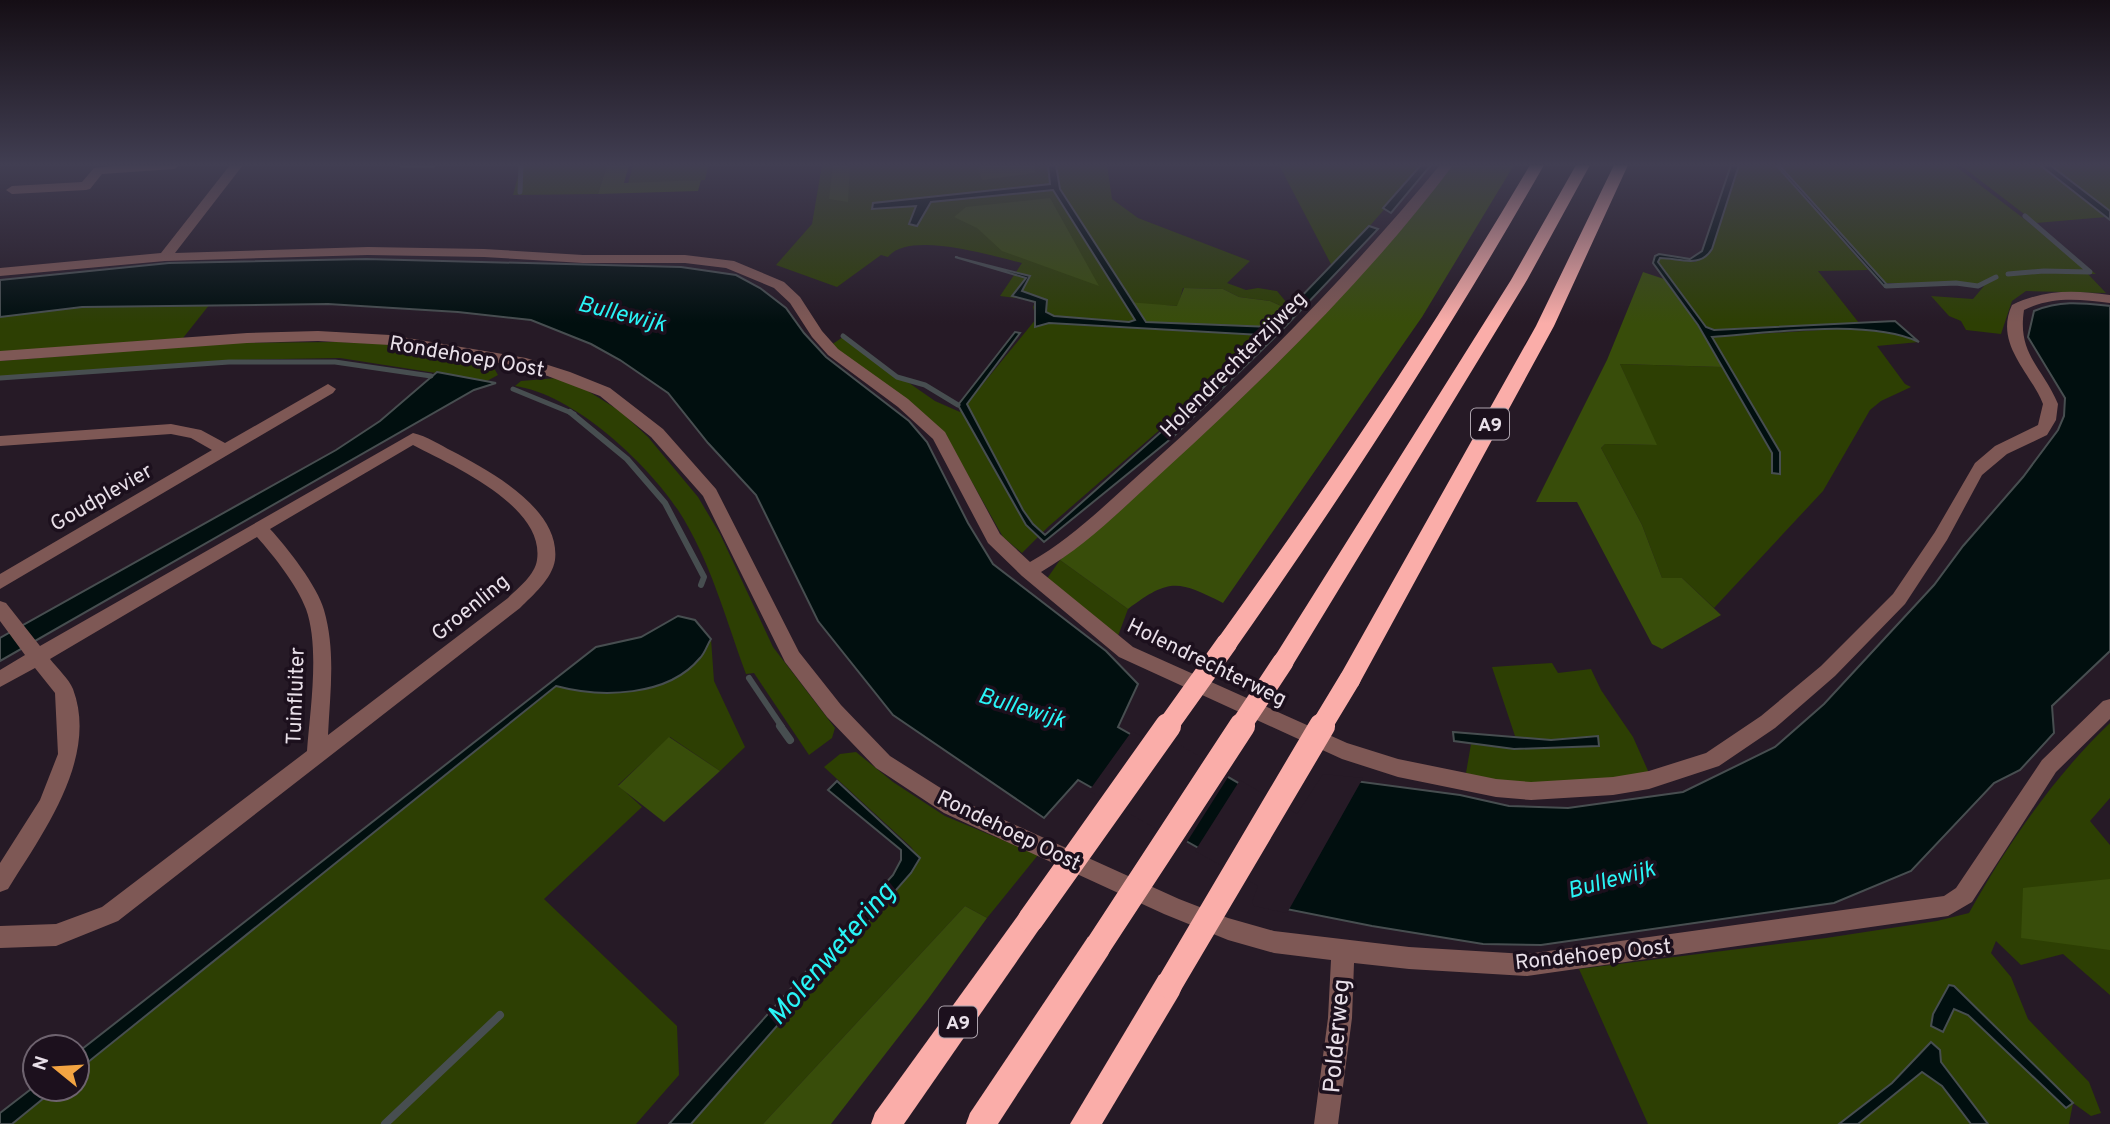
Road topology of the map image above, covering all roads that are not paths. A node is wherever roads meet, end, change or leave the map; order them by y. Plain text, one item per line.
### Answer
1 (195, 217) edge
2 (1401, 217) edge
3 (1505, 217) edge
4 (1554, 217) edge
5 (1596, 217) edge
6 (164, 257) junction
7 (0, 272) edge
8 (2110, 299) edge
9 (0, 356) edge
10 (328, 389) dead end
11 (0, 441) edge
12 (226, 450) junction
13 (259, 528) junction
14 (1028, 571) junction
15 (0, 582) edge
16 (0, 608) edge
17 (36, 654) junction
18 (0, 679) edge
19 (2110, 707) edge
20 (316, 758) junction
21 (0, 882) edge
22 (0, 937) edge
23 (1343, 949) junction
24 (886, 1124) edge
25 (981, 1124) edge
26 (1085, 1124) edge
27 (1326, 1124) edge

1 - 6 street
2 - 14 street, Holendrechterzijweg
3 - 24 highway, A9, bridge
4 - 25 highway, A9, bridge
5 - 26 highway, A9, bridge
6 - 7 street, Holendrechterweg
6 - 14 street, Holendrechterweg
8 - 14 street, Holendrechterweg
9 - 23 street, Rondehoep Oost
10 - 12 street, Goudplevier
11 - 12 street, Goudplevier
12 - 15 street, Goudplevier
13 - 17 street, Groenling
13 - 20 street, Tuinfluiter
13 - 20 street, Groenling
16 - 17 street
17 - 18 street, Groenling
17 - 21 street
19 - 23 street, Rondehoep Oost
20 - 22 street, Groenling
23 - 27 street, Polderweg

